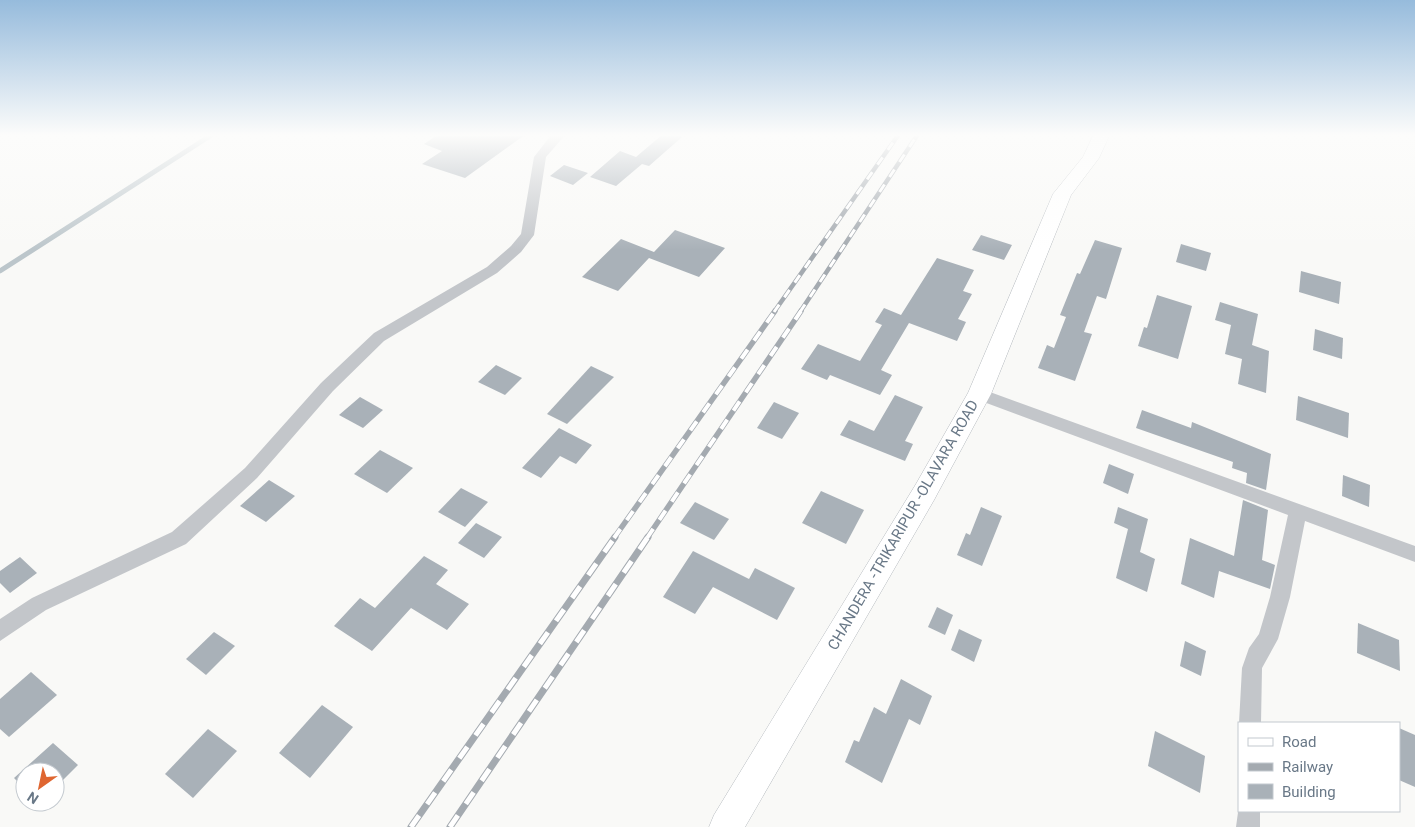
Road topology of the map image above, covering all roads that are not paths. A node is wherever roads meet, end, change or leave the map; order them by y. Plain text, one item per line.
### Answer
1 (537, 173) edge
2 (1080, 173) edge
3 (978, 394) junction
4 (1298, 510) junction
5 (1415, 554) edge
6 (0, 631) edge
7 (1250, 722) edge
8 (1248, 812) edge
9 (726, 827) edge
10 (1248, 827) edge

1 - 6 street
2 - 3 main road, CHANDERA -TRIKARIPUR -OLAVARA ROAD
3 - 4 street
3 - 9 main road, CHANDERA -TRIKARIPUR -OLAVARA ROAD
4 - 5 street
4 - 7 street
8 - 10 street

